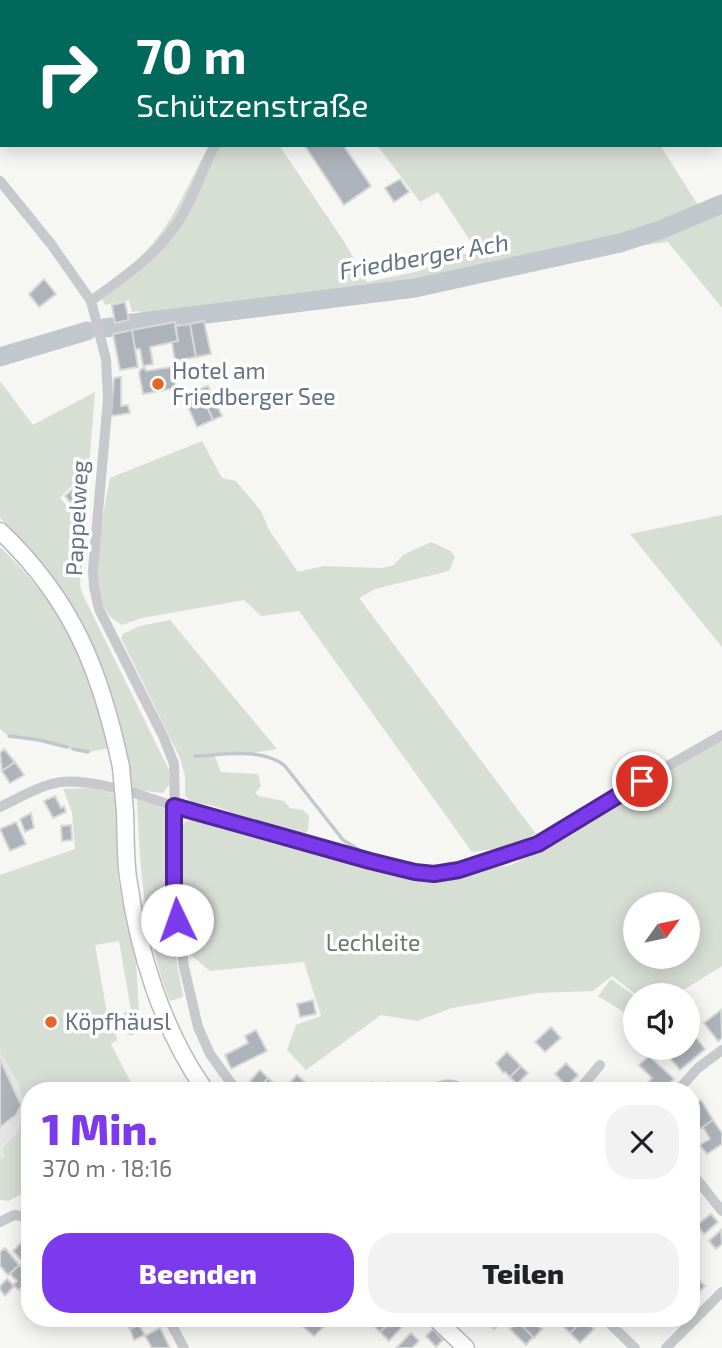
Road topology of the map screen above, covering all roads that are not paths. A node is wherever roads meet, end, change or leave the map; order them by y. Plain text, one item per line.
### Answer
1 (214, 147) edge
2 (0, 181) edge
3 (91, 301) junction
4 (0, 531) edge
5 (722, 735) edge
6 (114, 788) dead end
7 (131, 792) dead end
8 (174, 806) junction
9 (0, 807) edge
10 (722, 1050) edge
11 (600, 1065) dead end
12 (201, 1082) edge
13 (230, 1082) edge
14 (586, 1082) edge
15 (685, 1082) edge
16 (700, 1183) edge
17 (722, 1211) edge
18 (21, 1216) edge
19 (0, 1222) edge
20 (722, 1292) edge
21 (700, 1314) edge
22 (173, 1327) edge
23 (444, 1327) edge
24 (613, 1327) edge
25 (687, 1327) edge
26 (184, 1348) edge
27 (466, 1348) edge
28 (635, 1348) edge
29 (666, 1348) edge

1 - 3 street
2 - 3 street, Pappelweg
3 - 8 street, Pappelweg
4 - 12 main road, bridge
5 - 8 street
6 - 9 street
7 - 8 street
8 - 13 street, Pappelweg
10 - 15 street
11 - 14 street
16 - 17 street
18 - 19 street
20 - 21 street
22 - 26 street
23 - 27 main road
24 - 28 street
25 - 29 street

